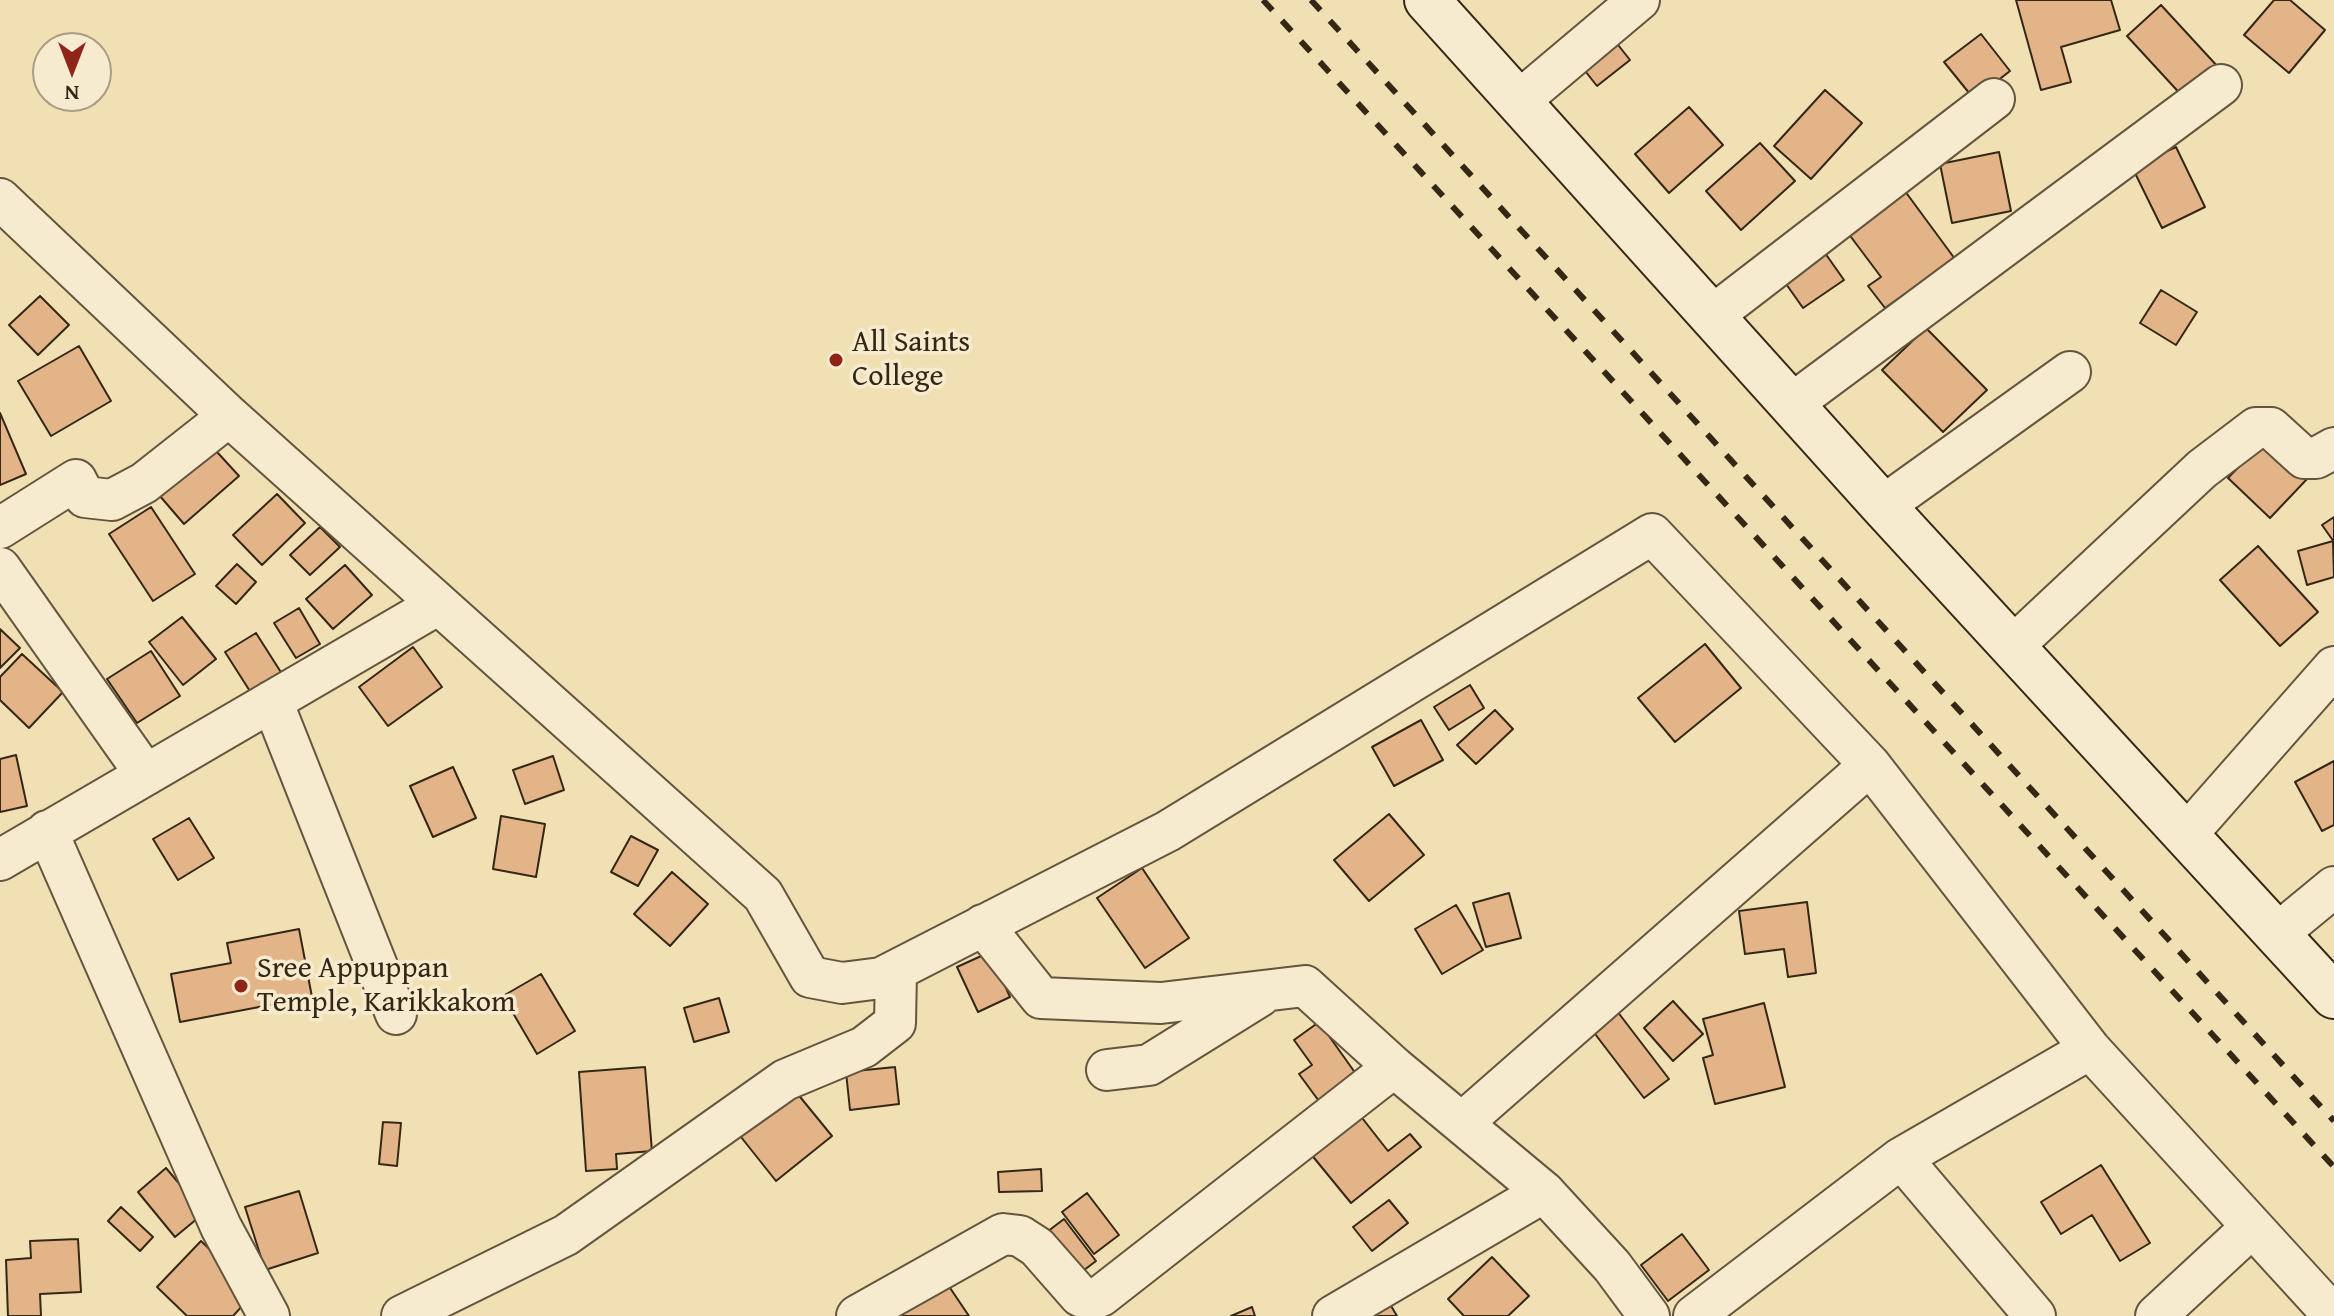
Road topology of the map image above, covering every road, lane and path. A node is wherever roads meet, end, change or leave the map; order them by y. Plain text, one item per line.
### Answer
1 (1427, 0) edge
2 (1639, 0) edge
3 (2221, 85) dead end
4 (1994, 99) dead end
5 (1519, 101) junction
6 (0, 199) edge
7 (1712, 316) junction
8 (2070, 372) dead end
9 (1793, 403) junction
10 (229, 416) junction
11 (2334, 448) edge
12 (1883, 506) junction
13 (0, 528) edge
14 (0, 568) edge
15 (437, 605) junction
16 (2012, 647) junction
17 (2334, 667) edge
18 (272, 701) junction
19 (1870, 765) junction
20 (146, 775) junction
21 (47, 831) junction
22 (2186, 835) junction
23 (0, 860) edge
24 (2334, 887) edge
25 (983, 925) junction
26 (2277, 934) junction
27 (896, 972) junction
28 (1270, 990) junction
29 (2334, 996) edge
30 (396, 1014) dead end
31 (2090, 1049) junction
32 (1394, 1067) junction
33 (1107, 1070) dead end
34 (1462, 1123) junction
35 (1901, 1158) junction
36 (1544, 1192) junction
37 (2252, 1227) junction
38 (866, 1314) edge
39 (269, 1316) edge
40 (402, 1316) edge
41 (1333, 1316) edge
42 (1649, 1316) edge
43 (1694, 1316) edge
44 (2035, 1316) edge
45 (2156, 1316) edge
46 (2334, 1316) edge

1 - 5 main road
2 - 5 street
3 - 9 street
4 - 7 street
5 - 7 main road
6 - 10 street
7 - 9 main road
8 - 12 street
9 - 12 main road
10 - 13 street
10 - 15 street
11 - 16 street
12 - 16 main road
14 - 20 street
15 - 18 street
15 - 27 street
16 - 22 main road
17 - 22 street
18 - 20 street
18 - 30 street
19 - 25 street
19 - 31 street
19 - 34 street
20 - 21 street
21 - 23 street
21 - 39 street
22 - 26 main road
24 - 26 street
25 - 27 street
25 - 28 street
26 - 29 main road
27 - 40 street
28 - 32 street
28 - 33 street
31 - 35 street
31 - 37 street
32 - 34 street
32 - 38 street
34 - 36 street
35 - 43 street
35 - 44 street
36 - 41 street
36 - 42 street
37 - 45 street
37 - 46 street

